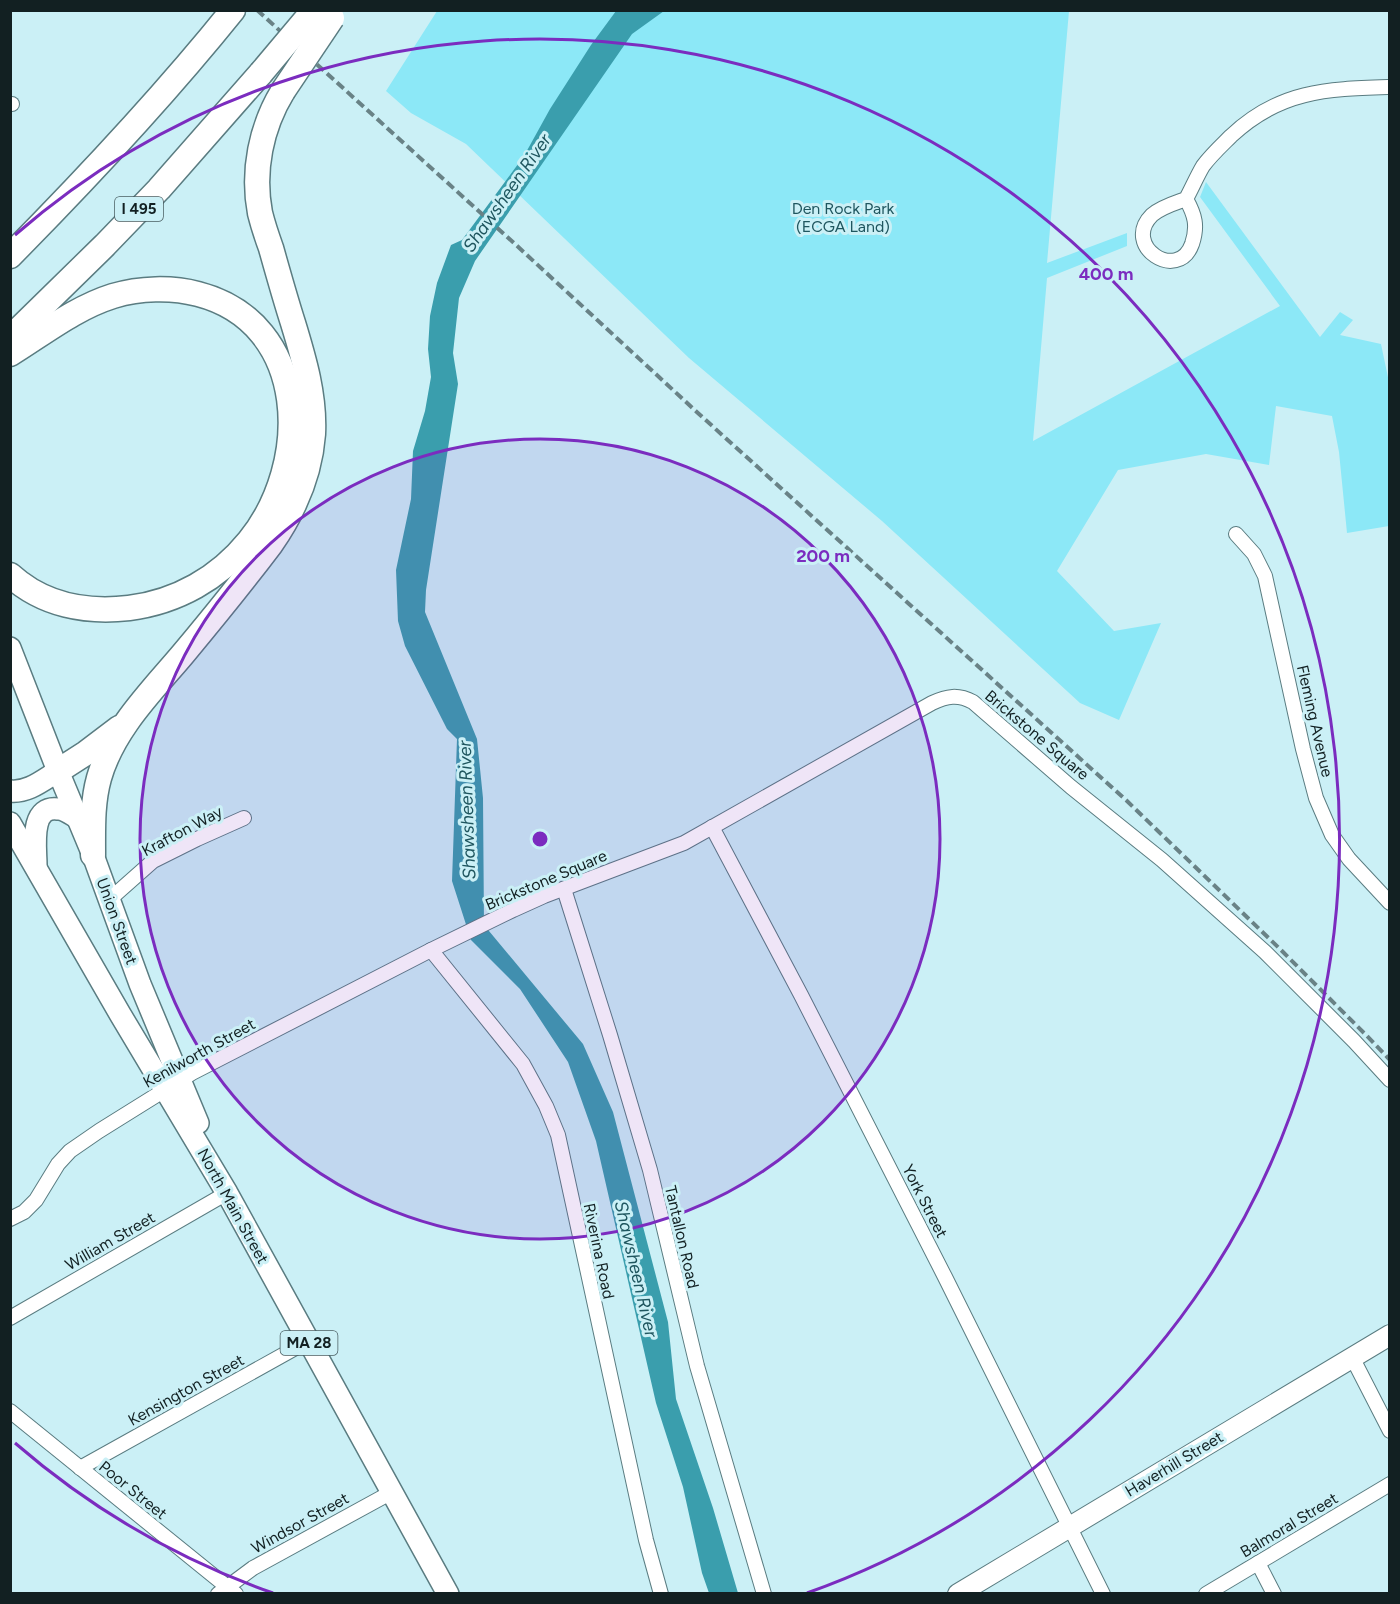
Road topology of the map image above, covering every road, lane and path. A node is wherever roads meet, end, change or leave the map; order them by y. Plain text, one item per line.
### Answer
1 (328, 13) edge
2 (226, 19) edge
3 (1389, 87) edge
4 (1186, 199) junction
5 (10, 256) edge
6 (10, 338) edge
7 (10, 354) edge
8 (1236, 534) dead end
9 (10, 575) edge
10 (10, 648) edge
11 (125, 723) junction
12 (58, 771) junction
13 (10, 791) edge
14 (76, 817) junction
15 (244, 818) dead end
16 (10, 823) edge
17 (712, 827) junction
18 (93, 855) junction
19 (36, 869) junction
20 (564, 889) junction
21 (109, 900) junction
22 (1389, 903) edge
23 (431, 950) junction
24 (1389, 1080) edge
25 (173, 1085) junction
26 (227, 1193) junction
27 (10, 1219) edge
28 (10, 1318) edge
29 (1389, 1335) edge
30 (308, 1341) junction
31 (1352, 1357) junction
32 (10, 1411) edge
33 (1389, 1431) edge
34 (81, 1468) junction
35 (1389, 1484) edge
36 (392, 1492) junction
37 (1069, 1527) junction
38 (1258, 1563) junction
39 (763, 1588) edge
40 (227, 1591) edge
41 (448, 1593) edge
42 (661, 1593) edge
43 (958, 1593) edge
44 (1103, 1593) edge
45 (1206, 1593) edge
46 (1274, 1593) edge

1 - 6 highway, I 495, bridge
1 - 11 highway, bridge
2 - 5 highway
3 - 4 street
4 - 4 street
7 - 9 highway
8 - 22 street, Fleming Avenue
10 - 12 main road, Union Street / MA 28
11 - 12 highway
11 - 18 highway
12 - 13 main road
12 - 14 main road, Union Street / MA 28
14 - 18 main road, Union Street / MA 28
14 - 19 main road
15 - 21 street, Krafton Way
16 - 19 main road, MA 28
17 - 20 street, Brickstone Square
17 - 24 street, Brickstone Square
17 - 37 street, York Street
18 - 21 main road, Union Street / MA 28
19 - 25 main road, MA 28
20 - 23 street, Brickstone Square
20 - 39 street, Tantallon Road
21 - 25 main road, Union Street / MA 28
23 - 25 street, Kenilworth Street
23 - 42 street, Riverina Road
25 - 26 main road, Union Street / MA 28
25 - 27 street, Kenilworth Street
26 - 28 street, William Street
26 - 30 main road, North Main Street / MA 28
29 - 31 main road, Haverhill Street
30 - 34 street, Kensington Street
30 - 36 main road, North Main Street / MA 28
31 - 33 street
31 - 37 main road, Haverhill Street
32 - 34 street, Poor Street
34 - 40 street, Poor Street
35 - 38 street, Balmoral Street
36 - 40 street, Windsor Street
36 - 41 main road, North Main Street / MA 28
37 - 43 main road, Haverhill Street
37 - 44 street, York Street
38 - 45 street, Balmoral Street
38 - 46 street

